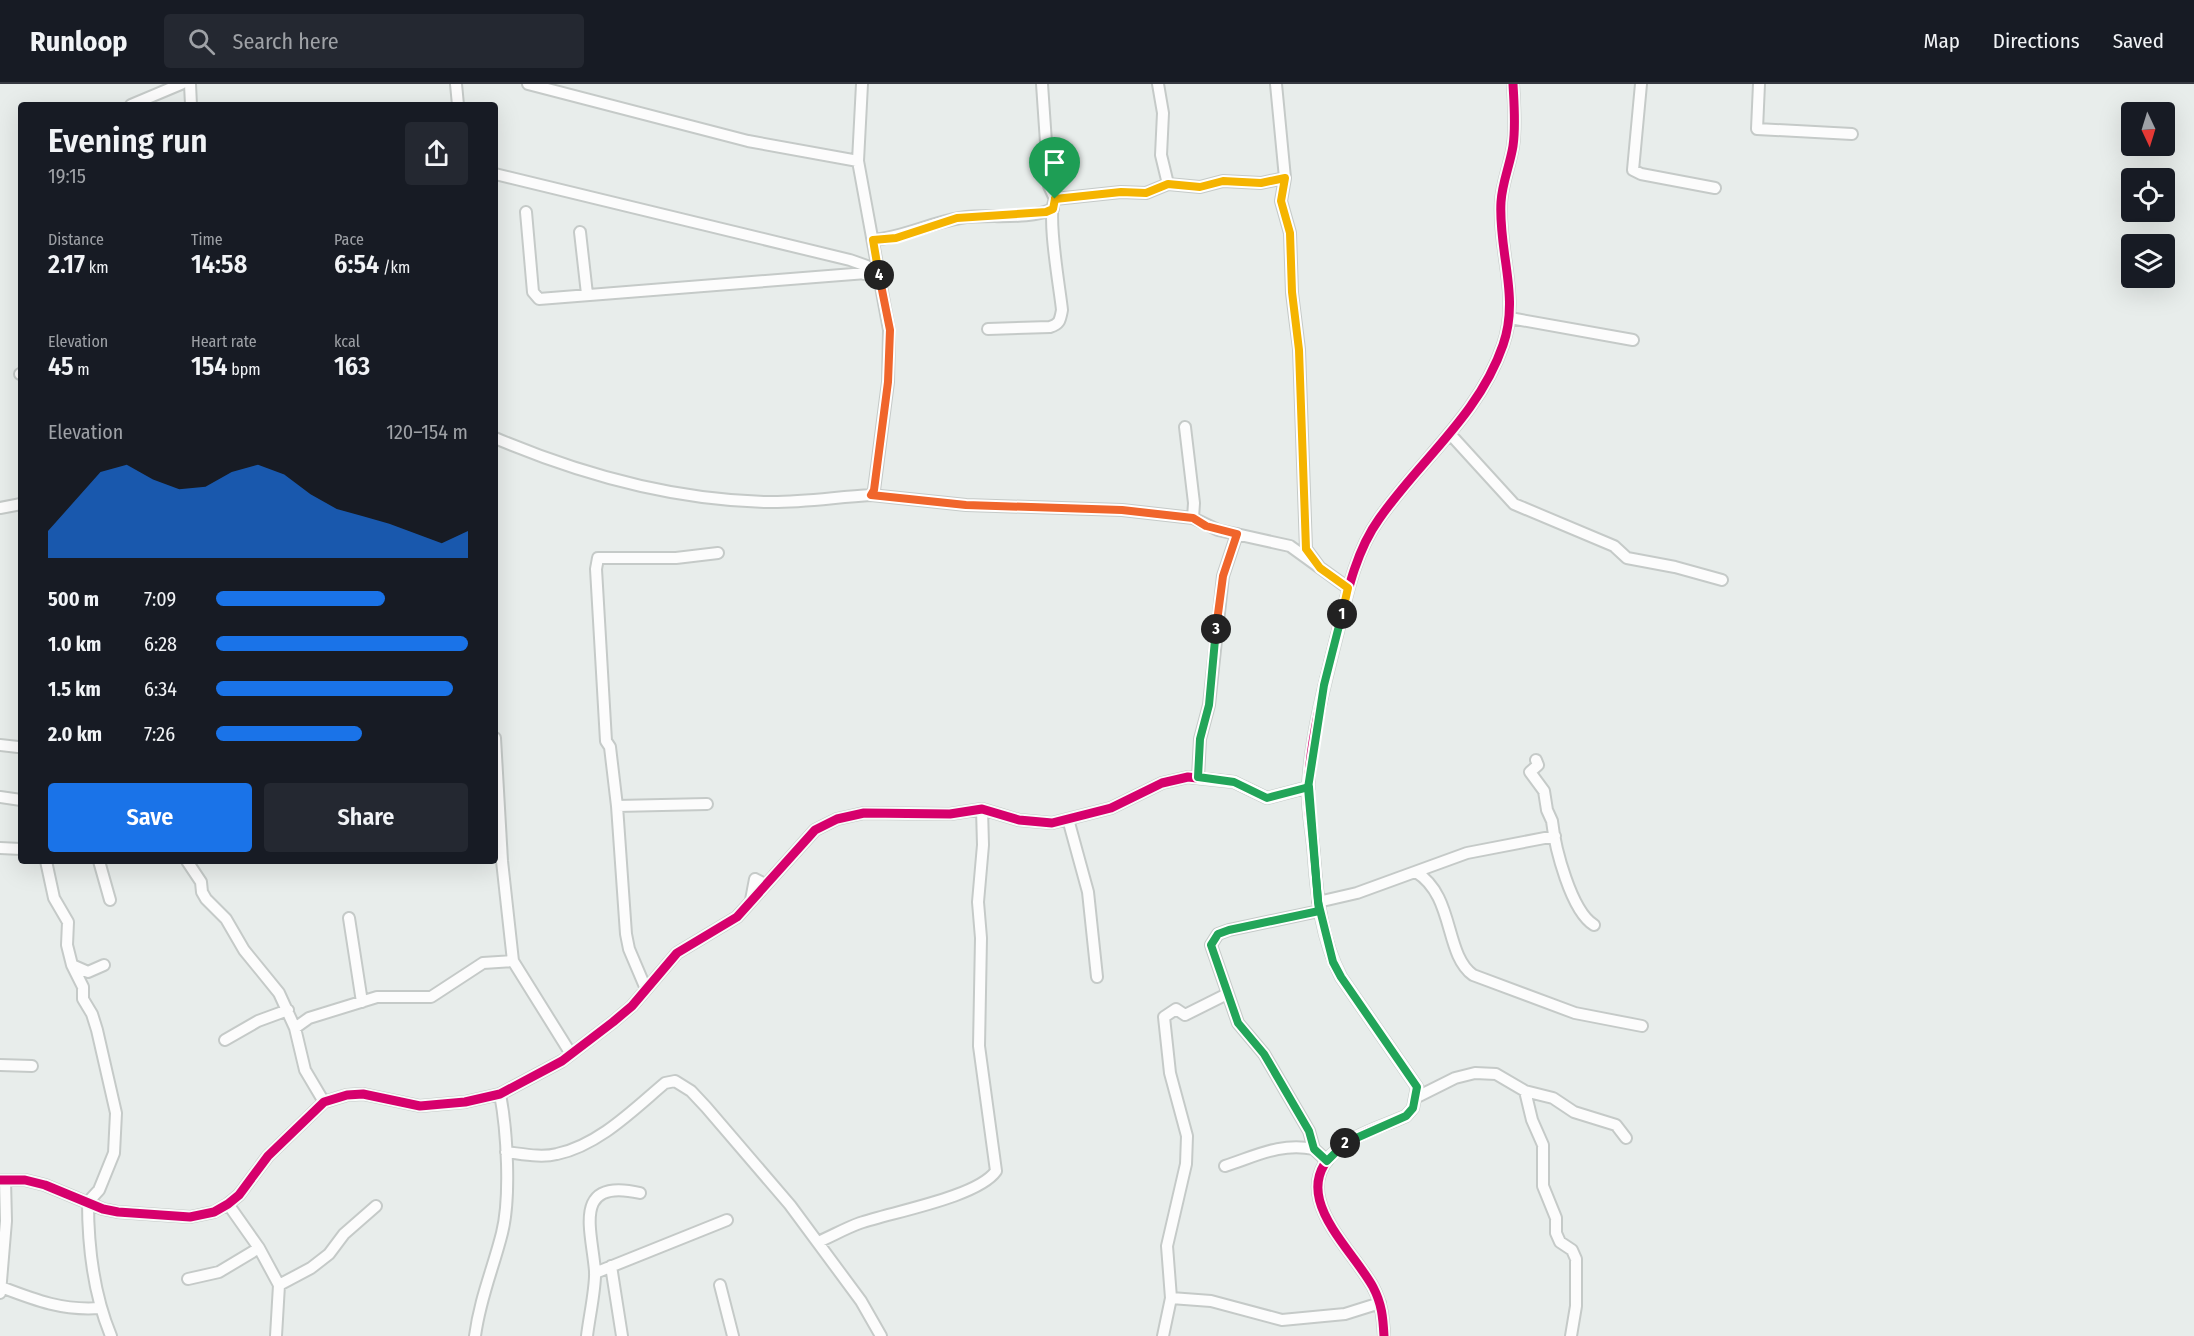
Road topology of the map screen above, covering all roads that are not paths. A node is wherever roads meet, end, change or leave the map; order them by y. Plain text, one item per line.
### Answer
1 (181, 84) edge
2 (190, 84) edge
3 (456, 84) edge
4 (528, 84) edge
5 (862, 84) edge
6 (1042, 84) edge
7 (1158, 84) edge
8 (1276, 84) edge
9 (1513, 84) edge
10 (1641, 84) edge
11 (1759, 84) edge
12 (138, 102) edge
13 (191, 102) edge
14 (458, 102) edge
15 (1852, 134) dead end
16 (858, 161) junction
17 (498, 175) edge
18 (1285, 178) junction
19 (1168, 184) junction
20 (1715, 188) dead end
21 (1054, 204) junction
22 (526, 212) dead end
23 (580, 232) dead end
24 (873, 240) junction
25 (879, 272) junction
26 (864, 274) junction
27 (587, 294) junction
28 (1510, 318) junction
29 (988, 329) dead end
30 (1633, 340) dead end
31 (1185, 427) dead end
32 (1451, 435) junction
33 (498, 439) edge
34 (871, 495) junction
35 (18, 505) edge
36 (0, 508) edge
37 (1193, 518) junction
38 (1237, 534) junction
39 (718, 553) dead end
40 (1320, 568) junction
41 (1722, 580) dead end
42 (1348, 588) junction
43 (0, 745) edge
44 (18, 747) dead end
45 (1536, 760) dead end
46 (1198, 777) junction
47 (1309, 787) junction
48 (498, 791) edge
49 (0, 797) edge
50 (18, 800) edge
51 (707, 804) dead end
52 (617, 806) junction
53 (982, 810) junction
54 (1068, 819) junction
55 (1555, 836) junction
56 (0, 849) edge
57 (18, 849) edge
58 (47, 864) edge
59 (100, 864) edge
60 (189, 864) edge
61 (1416, 872) junction
62 (110, 900) dead end
63 (1318, 906) junction
64 (349, 918) dead end
65 (1594, 925) dead end
66 (513, 961) junction
67 (72, 964) junction
68 (104, 965) dead end
69 (1096, 977) dead end
70 (646, 989) junction
71 (1227, 994) junction
72 (362, 1002) junction
73 (288, 1010) junction
74 (1642, 1026) dead end
75 (295, 1028) junction
76 (225, 1040) dead end
77 (571, 1054) junction
78 (0, 1065) edge
79 (32, 1066) dead end
80 (1526, 1091) junction
81 (500, 1094) junction
82 (1417, 1097) junction
83 (324, 1102) junction
84 (1626, 1138) dead end
85 (1314, 1149) junction
86 (506, 1152) junction
87 (1327, 1161) junction
88 (1225, 1166) dead end
89 (3, 1180) edge
90 (640, 1193) dead end
91 (88, 1202) junction
92 (228, 1204) junction
93 (376, 1206) dead end
94 (727, 1220) dead end
95 (818, 1242) junction
96 (259, 1248) junction
97 (611, 1266) junction
98 (596, 1273) junction
99 (614, 1278) junction
100 (188, 1279) dead end
101 (279, 1285) junction
102 (720, 1286) dead end
103 (0, 1290) edge
104 (1171, 1298) junction
105 (1380, 1303) junction
106 (100, 1308) junction
107 (111, 1336) edge
108 (276, 1336) edge
109 (474, 1336) edge
110 (587, 1336) edge
111 (622, 1336) edge
112 (733, 1336) edge
113 (881, 1336) edge
114 (1163, 1336) edge
115 (1384, 1336) edge
116 (1571, 1336) edge

1 - 12 street
2 - 13 street
3 - 14 street
4 - 16 street
5 - 16 street
6 - 21 street
7 - 19 street
8 - 18 street
9 - 28 street
10 - 20 street
11 - 15 street
16 - 24 street
17 - 26 street
18 - 19 street
18 - 40 street
19 - 21 street
21 - 24 street
21 - 29 street
22 - 27 street
23 - 27 street
24 - 25 street
25 - 26 street
25 - 34 street
26 - 27 street
28 - 30 street
28 - 32 street
31 - 37 street
32 - 41 street
32 - 42 street
33 - 34 street
34 - 37 street
35 - 36 street
37 - 38 street
38 - 40 street
38 - 46 street
39 - 52 street
40 - 42 street
42 - 47 street
43 - 44 street
45 - 55 street
46 - 47 street
46 - 54 street
47 - 63 street
48 - 66 street
49 - 50 street
51 - 52 street
52 - 70 street
53 - 54 street
53 - 70 street
53 - 95 street
54 - 69 street
55 - 61 street
55 - 65 street
56 - 57 street
58 - 67 street
59 - 62 street
60 - 73 street
61 - 63 street
61 - 74 street
63 - 71 street
63 - 82 street
64 - 72 street
66 - 72 street
66 - 77 street
67 - 68 street
67 - 91 street
70 - 77 street
71 - 85 street
71 - 104 street
72 - 75 street
73 - 75 street
73 - 76 street
75 - 83 street
77 - 81 street
78 - 79 street
80 - 82 street
80 - 84 street
80 - 116 street
81 - 83 street
81 - 86 street
82 - 87 street
83 - 92 street
85 - 87 street
85 - 88 street
86 - 95 street
86 - 109 street
87 - 105 street
89 - 91 street
89 - 103 street
90 - 98 street
91 - 92 street
91 - 106 street
92 - 96 street
93 - 101 street
94 - 97 street
95 - 113 street
96 - 100 street
96 - 101 street
97 - 98 street
97 - 99 street
98 - 99 street
98 - 110 street
99 - 111 street
101 - 108 street
102 - 112 street
103 - 106 street
104 - 105 street
104 - 114 street
105 - 115 street
106 - 107 street

